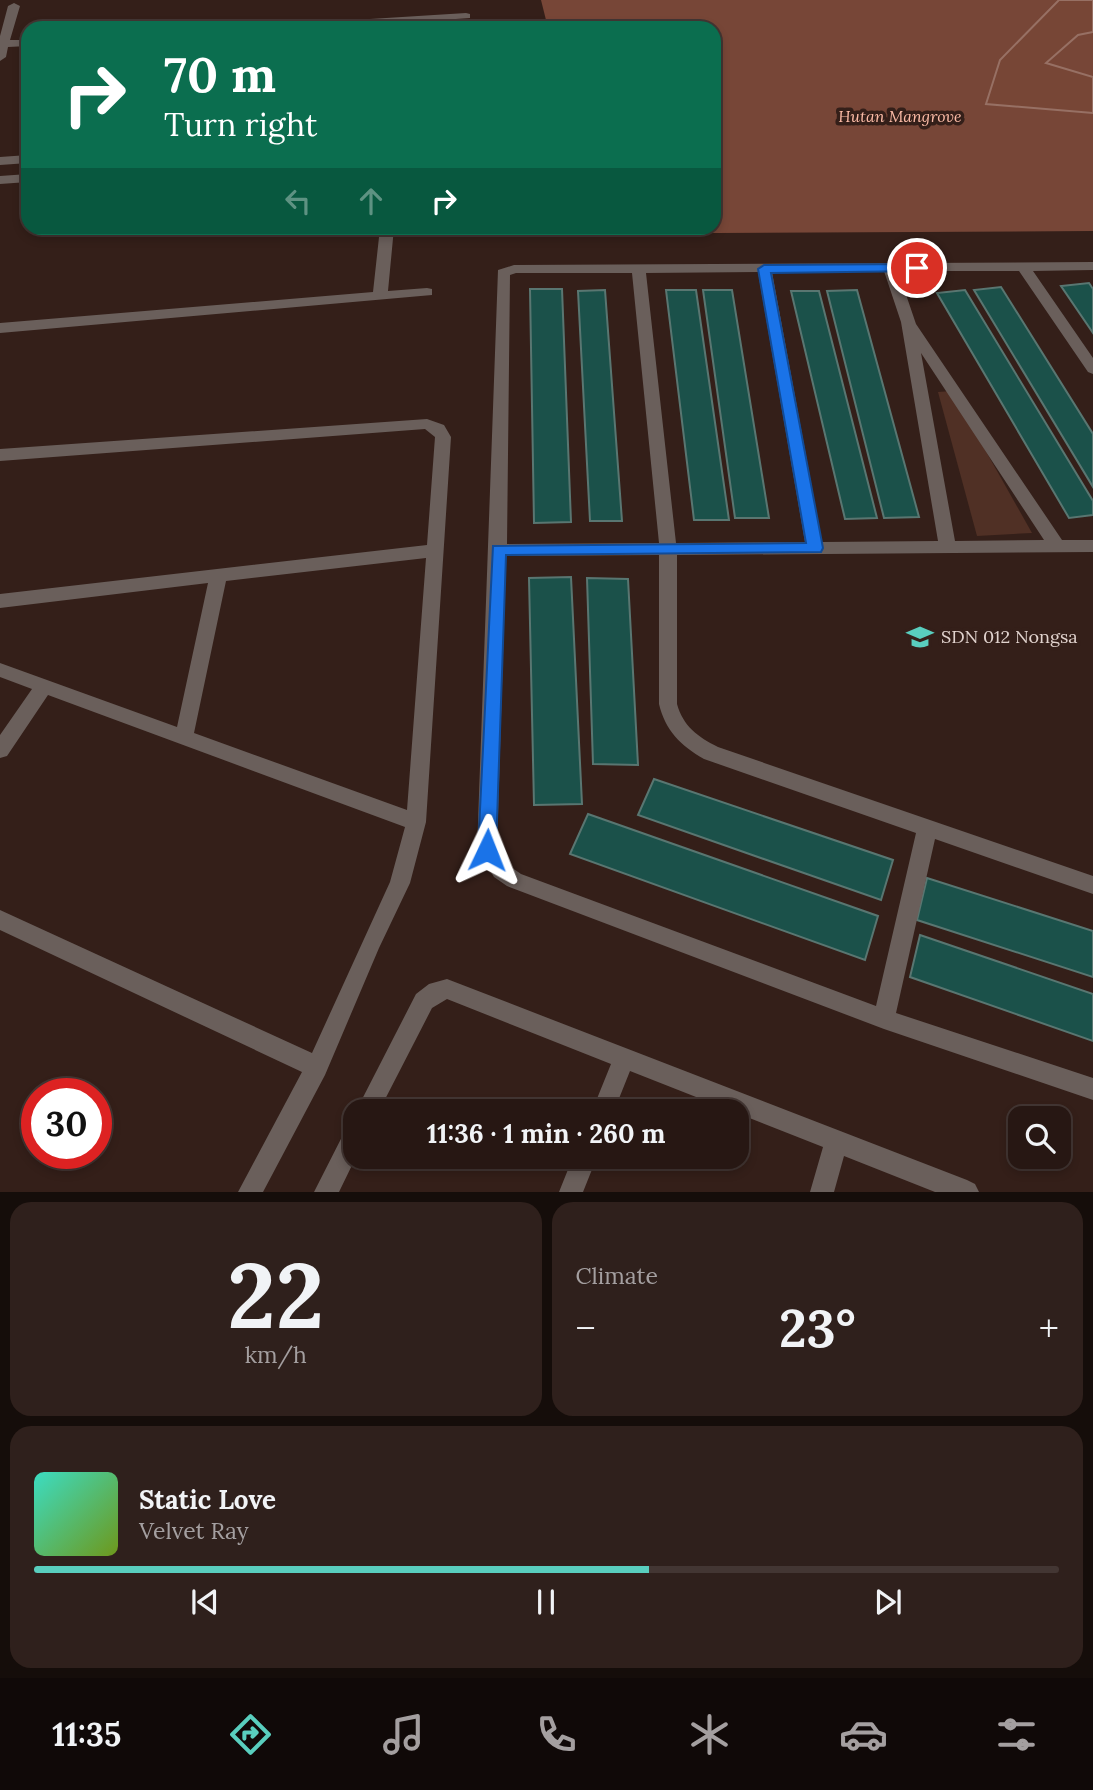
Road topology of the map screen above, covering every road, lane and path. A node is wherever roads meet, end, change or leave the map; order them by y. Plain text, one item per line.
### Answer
1 (14, 6) dead end
2 (466, 16) dead end
3 (430, 21) edge
4 (3, 36) edge
5 (21, 41) edge
6 (0, 57) edge
7 (21, 160) edge
8 (0, 161) edge
9 (21, 178) edge
10 (0, 180) edge
11 (386, 235) edge
12 (1093, 266) edge
13 (1024, 267) junction
14 (890, 268) junction
15 (764, 269) junction
16 (639, 270) junction
17 (427, 292) dead end
18 (380, 296) junction
19 (908, 322) junction
20 (0, 328) edge
21 (1093, 369) edge
22 (0, 455) edge
23 (1093, 545) edge
24 (1057, 546) junction
25 (948, 547) junction
26 (815, 548) junction
27 (498, 550) junction
28 (668, 550) junction
29 (433, 551) junction
30 (218, 576) junction
31 (0, 601) edge
32 (0, 670) edge
33 (44, 687) junction
34 (184, 737) junction
35 (0, 750) edge
36 (416, 822) junction
37 (927, 830) junction
38 (1093, 885) edge
39 (0, 920) edge
40 (884, 1019) junction
41 (625, 1058) junction
42 (317, 1067) junction
43 (1093, 1089) edge
44 (373, 1099) edge
45 (608, 1099) edge
46 (837, 1141) junction
47 (343, 1159) edge
48 (580, 1169) edge
49 (250, 1192) edge
50 (326, 1192) edge
51 (570, 1192) edge
52 (822, 1192) edge
53 (967, 1192) edge

1 - 4 street
2 - 3 street
4 - 5 street
4 - 6 street
7 - 8 street
9 - 10 street
11 - 18 street
12 - 13 street
13 - 14 street
13 - 21 street
14 - 15 street
14 - 19 street
15 - 16 street
15 - 26 street
16 - 27 street
16 - 28 street
17 - 18 street
18 - 20 street
19 - 24 street
19 - 25 street
22 - 29 street
23 - 24 street
24 - 25 street
25 - 26 street
26 - 28 street
27 - 28 street
27 - 40 street
28 - 37 street
29 - 30 street
29 - 36 street
30 - 31 street
30 - 34 street
32 - 33 street
33 - 34 street
33 - 35 street
34 - 36 street
36 - 42 street
37 - 38 street
37 - 40 street
39 - 42 street
40 - 43 street
41 - 44 street
41 - 45 street
41 - 46 street
42 - 49 street
46 - 52 street
46 - 53 street
47 - 50 street
48 - 51 street

